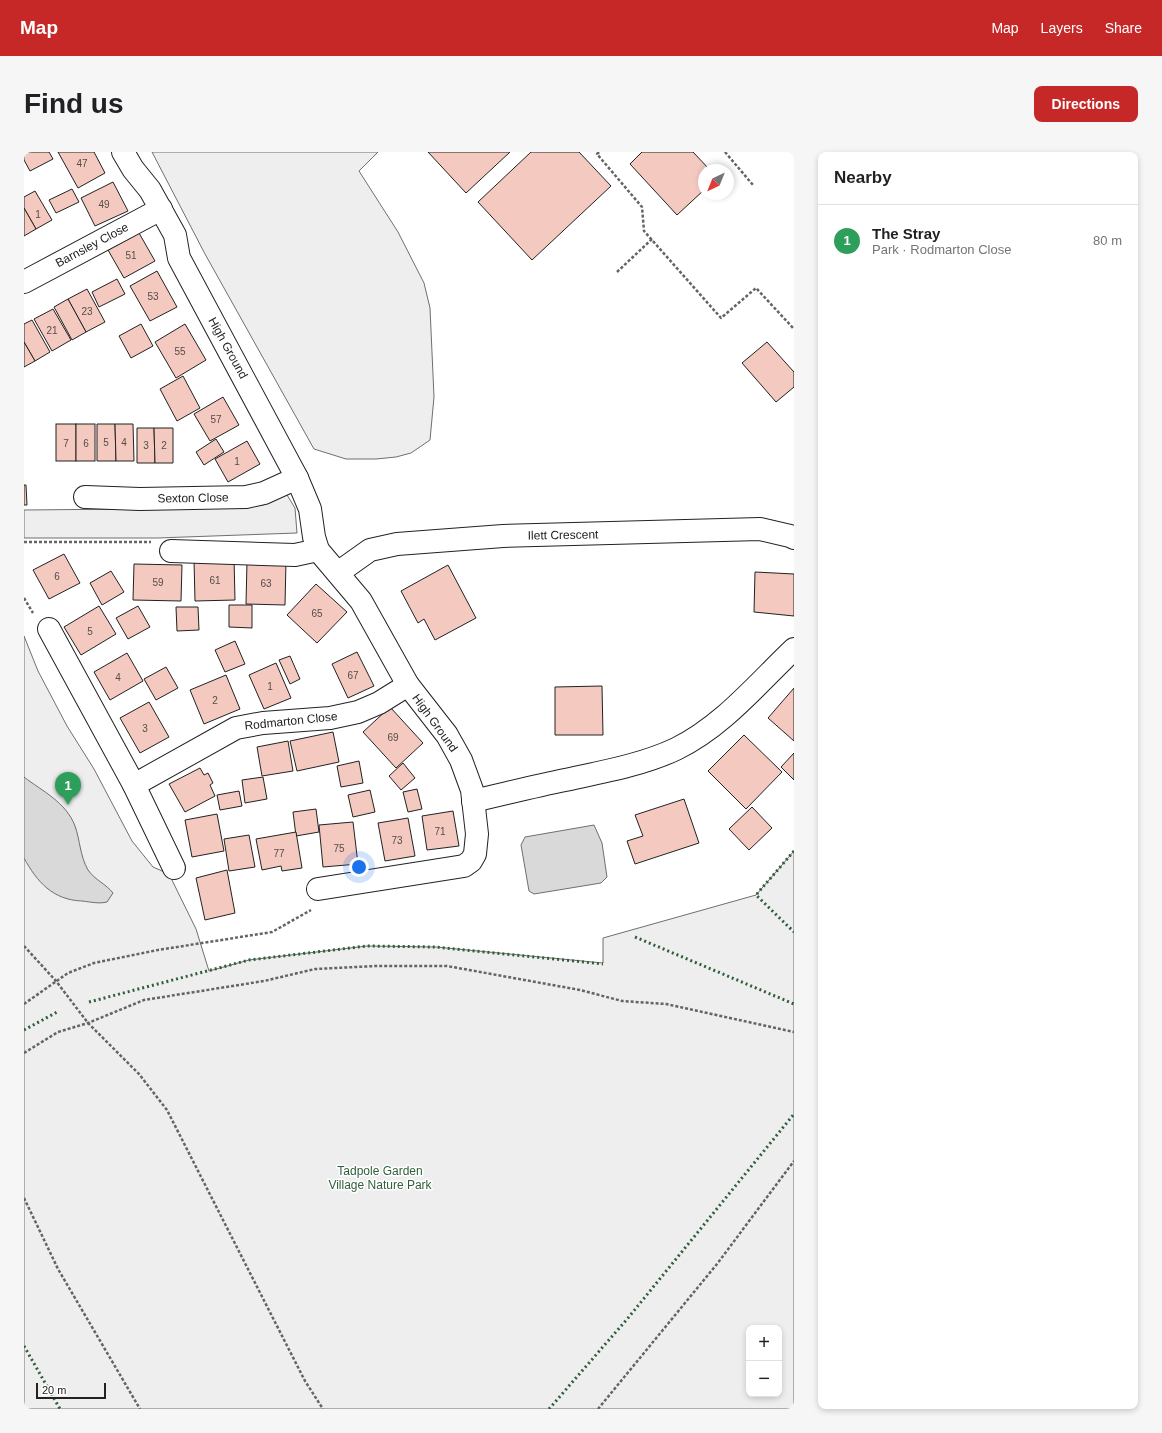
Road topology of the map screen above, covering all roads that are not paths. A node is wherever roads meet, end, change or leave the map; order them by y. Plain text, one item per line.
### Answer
1 (123, 152) edge
2 (161, 209) junction
3 (24, 282) edge
4 (297, 478) junction
5 (85, 497) dead end
6 (794, 538) edge
7 (318, 550) junction
8 (171, 551) dead end
9 (339, 572) junction
10 (49, 629) dead end
11 (794, 649) edge
12 (408, 686) junction
13 (134, 785) junction
14 (474, 801) junction
15 (174, 868) dead end
16 (318, 898) road end

1 - 2 street, High Ground
2 - 3 street, Barnsley Close
2 - 4 street, High Ground
4 - 5 street, Sexton Close
4 - 7 street, High Ground
6 - 9 street, Ilett Crescent
7 - 8 street
7 - 9 street, High Ground
9 - 12 street, High Ground
10 - 13 street
11 - 14 street
12 - 13 street, Rodmarton Close
12 - 14 street, High Ground
13 - 15 street
14 - 16 street, High Ground

